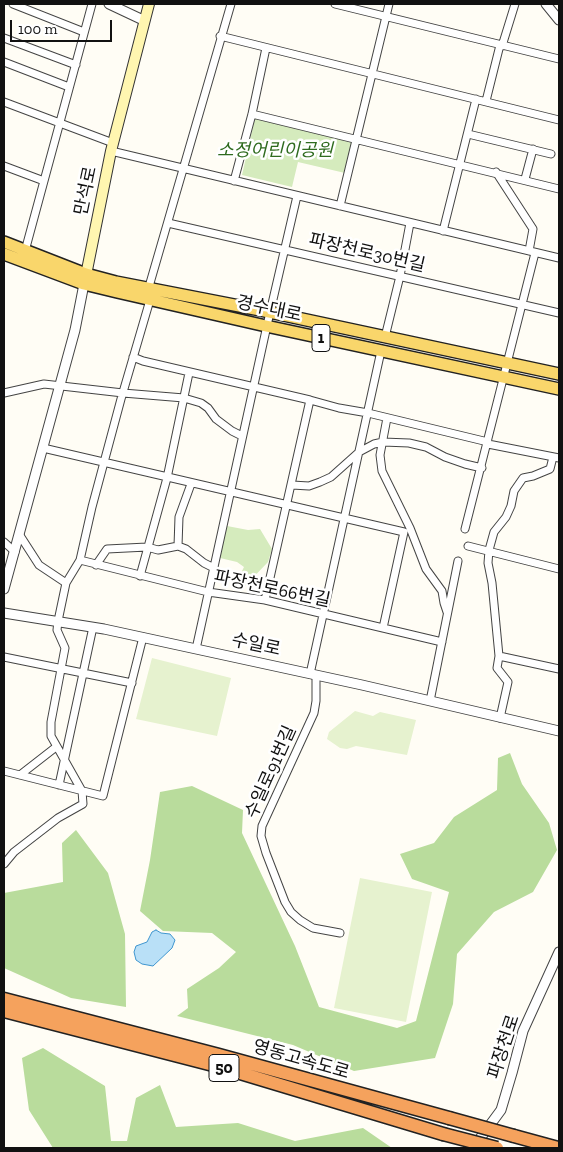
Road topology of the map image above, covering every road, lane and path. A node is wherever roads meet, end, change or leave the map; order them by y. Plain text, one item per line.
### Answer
1 (12, 4) edge
2 (92, 4) edge
3 (109, 4) edge
4 (149, 4) edge
5 (231, 4) edge
6 (335, 4) edge
7 (389, 4) edge
8 (515, 4) edge
9 (546, 4) edge
10 (386, 17) junction
11 (143, 20) junction
12 (559, 20) edge
13 (84, 32) junction
14 (220, 36) junction
15 (4, 38) edge
16 (501, 46) junction
17 (266, 48) junction
18 (559, 59) edge
19 (4, 62) edge
20 (76, 65) junction
21 (372, 75) junction
22 (69, 87) junction
23 (476, 99) junction
24 (486, 101) junction
25 (4, 102) edge
26 (252, 114) junction
27 (559, 120) edge
28 (59, 124) junction
29 (468, 134) junction
30 (355, 140) junction
31 (112, 147) junction
32 (534, 149) junction
33 (551, 154) dead end
34 (460, 164) junction
35 (4, 166) edge
36 (183, 168) junction
37 (496, 172) junction
38 (525, 179) junction
39 (44, 181) junction
40 (234, 181) junction
41 (559, 188) edge
42 (297, 196) junction
43 (340, 206) junction
44 (168, 223) junction
45 (410, 223) junction
46 (443, 231) junction
47 (4, 242) edge
48 (284, 250) junction
49 (25, 251) junction
50 (532, 252) junction
51 (4, 254) edge
52 (559, 258) edge
53 (47, 265) junction
54 (400, 276) junction
55 (85, 279) junction
56 (146, 292) junction
57 (523, 304) junction
58 (559, 313) edge
59 (268, 320) junction
60 (385, 337) junction
61 (381, 351) junction
62 (133, 357) junction
63 (508, 363) junction
64 (189, 373) junction
65 (559, 374) edge
66 (504, 378) junction
67 (60, 385) junction
68 (254, 387) junction
69 (559, 389) edge
70 (4, 393) edge
71 (123, 393) junction
72 (184, 398) junction
73 (310, 400) junction
74 (368, 414) junction
75 (387, 418) junction
76 (242, 436) junction
77 (383, 442) junction
78 (488, 443) junction
79 (43, 448) junction
80 (359, 452) junction
81 (556, 458) edge
82 (105, 462) junction
83 (482, 468) junction
84 (550, 469) junction
85 (559, 470) edge
86 (167, 478) junction
87 (191, 484) junction
88 (292, 485) junction
89 (230, 492) junction
90 (287, 505) junction
91 (346, 518) junction
92 (466, 529) dead end
93 (19, 534) junction
94 (4, 542) edge
95 (178, 546) junction
96 (468, 546) dead end
97 (147, 548) junction
98 (489, 550) junction
99 (14, 552) junction
100 (80, 560) junction
101 (458, 561) dead end
102 (96, 564) junction
103 (214, 568) junction
104 (559, 569) edge
105 (140, 576) junction
106 (66, 583) junction
107 (4, 588) edge
108 (208, 592) junction
109 (265, 600) junction
110 (447, 612) junction
111 (4, 613) edge
112 (323, 615) junction
113 (58, 621) junction
114 (93, 627) junction
115 (384, 628) junction
116 (143, 637) junction
117 (442, 642) junction
118 (196, 649) junction
119 (499, 656) junction
120 (4, 657) edge
121 (60, 668) junction
122 (559, 669) edge
123 (83, 673) junction
124 (313, 675) junction
125 (132, 683) junction
126 (430, 701) junction
127 (500, 718) junction
128 (559, 731) edge
129 (56, 747) junction
130 (65, 758) junction
131 (4, 771) edge
132 (20, 775) junction
133 (59, 785) junction
134 (82, 791) junction
135 (4, 864) edge
136 (340, 934) dead end
137 (559, 952) edge
138 (4, 999) edge
139 (4, 1011) edge
140 (473, 1148) edge
141 (496, 1148) edge
142 (558, 1148) edge

1 - 13 street
2 - 13 street
3 - 11 street
4 - 11 main road, 만석로
5 - 14 street
6 - 10 street
7 - 10 street
8 - 16 street
9 - 12 street
10 - 16 street
10 - 21 street
11 - 31 main road, 만석로
13 - 20 street
14 - 17 street
14 - 36 street
15 - 20 street
16 - 18 street
16 - 24 street
17 - 21 street
17 - 26 street
19 - 22 street
20 - 22 street
21 - 23 street
21 - 30 street
22 - 28 street
23 - 24 street
23 - 29 street
24 - 27 street
25 - 28 street
26 - 30 street
26 - 40 street
28 - 31 street
28 - 39 street
29 - 32 street
29 - 34 street
30 - 34 street
30 - 43 street
31 - 36 street
31 - 55 main road, 만석로
32 - 33 street
32 - 38 street
34 - 37 street
34 - 46 street
35 - 39 street
36 - 40 street
36 - 44 street
37 - 38 street
37 - 50 street
38 - 41 street
39 - 49 street
40 - 42 street
42 - 43 street
42 - 48 street
43 - 45 street
44 - 48 street, 파장천로30번길
44 - 56 street
45 - 46 street
45 - 54 street
46 - 50 street
47 - 49 main road, 경수대로 / 1
48 - 54 street, 파장천로30번길
48 - 59 street
49 - 53 main road, 경수대로 / 1
50 - 52 street
50 - 57 street
51 - 53 main road, 경수대로 / 1
53 - 55 main road, 경수대로 / 1
54 - 57 street, 파장천로30번길
54 - 60 street
55 - 56 main road, 경수대로 / 1
55 - 56 main road, 경수대로 / 1
55 - 67 street, 만석로
56 - 59 main road, 경수대로 / 1
56 - 62 street
57 - 58 street, 파장천로30번길
57 - 63 street
59 - 60 main road, 경수대로 / 1
59 - 61 main road, 경수대로 / 1
59 - 68 street
60 - 63 main road, 경수대로 / 1
61 - 66 main road, 경수대로 / 1
61 - 74 street, 수일로91번길
62 - 64 street
62 - 71 street
63 - 65 main road, 경수대로 / 1
63 - 66 street
64 - 68 street
64 - 72 street
66 - 69 main road, 경수대로 / 1
66 - 78 street
67 - 70 street
67 - 71 street
67 - 79 street, 만석로
68 - 73 street
68 - 76 street
71 - 72 street
71 - 82 street
72 - 76 street
72 - 86 street
73 - 74 street
73 - 88 street
74 - 75 street
74 - 80 street, 수일로91번길
75 - 77 street
75 - 78 street
76 - 89 street
77 - 80 street
77 - 83 street
77 - 110 street
78 - 81 street
78 - 83 street
79 - 82 street
79 - 93 street, 만석로
80 - 88 street
80 - 91 street, 수일로91번길
81 - 84 street
82 - 86 street
82 - 100 street
83 - 92 street
84 - 85 street
84 - 98 street
86 - 87 street
86 - 97 street
87 - 89 street
87 - 95 street
88 - 90 street
89 - 90 street
89 - 103 street
90 - 91 street
90 - 109 street
91 - 112 street, 수일로91번길
91 - 115 street
93 - 99 street, 만석로
93 - 106 street
94 - 99 street
95 - 97 street
95 - 103 street
96 - 98 street
97 - 102 street
97 - 105 street
98 - 104 street
98 - 119 street
99 - 107 street, 만석로
100 - 102 street, 파장천로66번길
100 - 106 street
101 - 110 street
102 - 105 street, 파장천로66번길
103 - 108 street
105 - 108 street, 파장천로66번길
106 - 113 street
108 - 109 street, 파장천로66번길
108 - 118 street
109 - 112 street, 파장천로66번길
110 - 117 street
111 - 113 street, 수일로
112 - 115 street, 파장천로66번길
112 - 124 street, 수일로91번길
113 - 114 street, 수일로
113 - 121 street
114 - 116 street, 수일로
114 - 123 street
115 - 117 street, 파장천로66번길
116 - 118 street, 수일로
116 - 125 street
117 - 126 street
118 - 124 street, 수일로
119 - 122 street
119 - 127 street
120 - 121 street
121 - 123 street
121 - 129 street
123 - 125 street
123 - 130 street
124 - 126 street, 수일로
124 - 136 street, 수일로91번길
125 - 134 street
126 - 127 street, 수일로
127 - 128 street, 수일로
129 - 130 street
129 - 132 street
130 - 133 street
130 - 134 street
131 - 132 street
132 - 133 street
133 - 134 street
134 - 135 street
137 - 140 street, 파장천로
138 - 142 highway, 영동고속도로 / 50, bridge
139 - 141 highway, 영동고속도로 / 50, bridge

